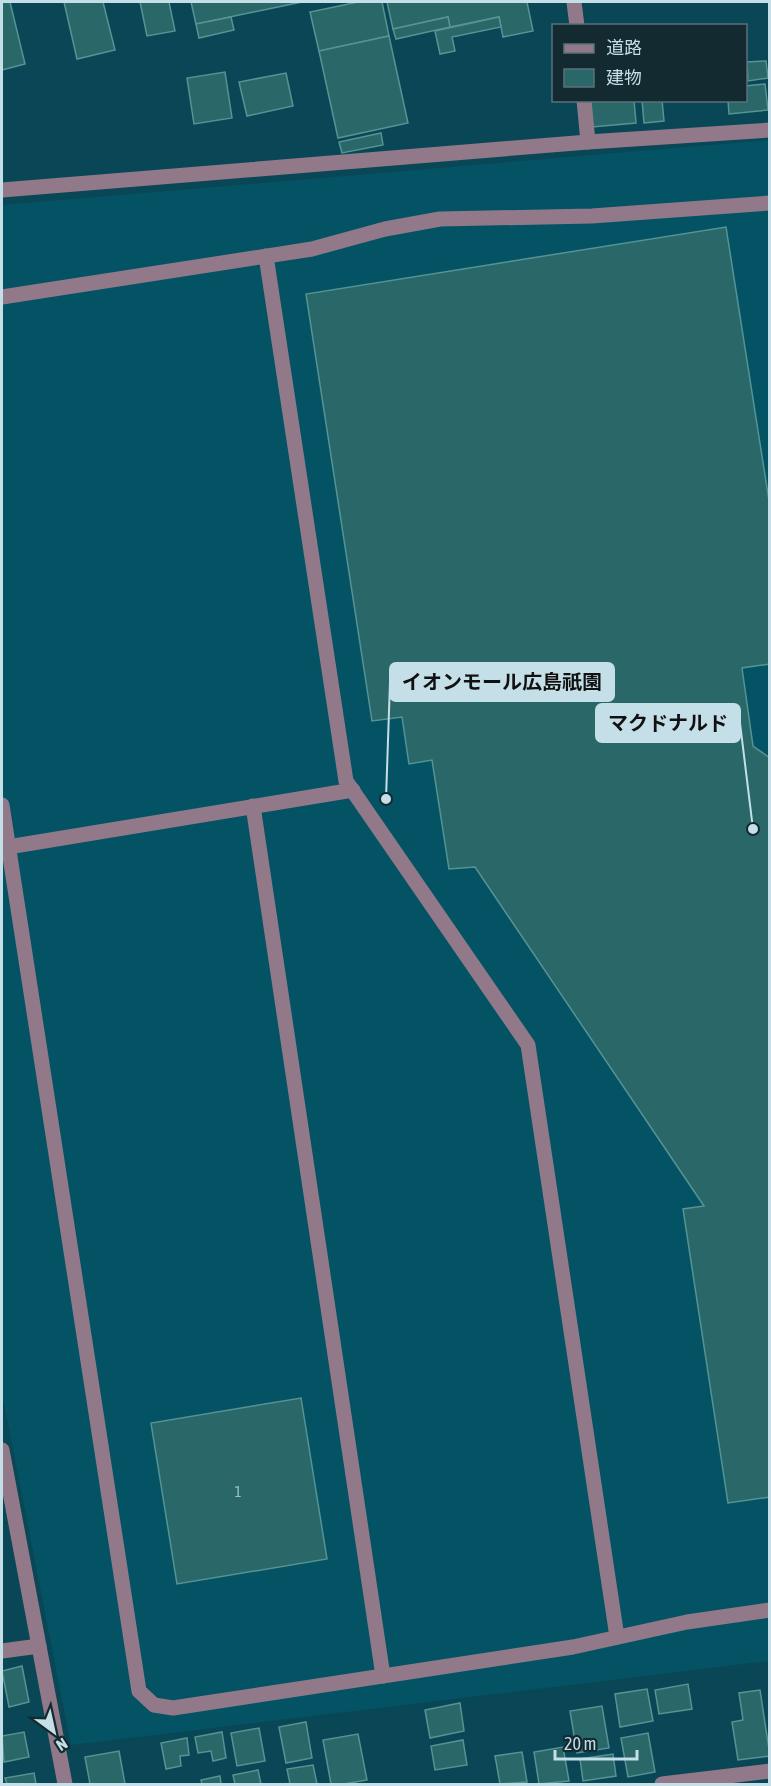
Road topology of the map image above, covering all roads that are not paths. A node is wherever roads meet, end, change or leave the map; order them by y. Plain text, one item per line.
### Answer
1 (574, 2) edge
2 (577, 24) edge
3 (584, 102) edge
4 (770, 130) edge
5 (588, 142) junction
6 (2, 190) edge
7 (770, 203) edge
8 (266, 256) junction
9 (2, 297) edge
10 (353, 790) junction
11 (2, 805) edge
12 (253, 806) junction
13 (8, 847) junction
14 (2, 1450) edge
15 (4, 1480) edge
16 (770, 1610) edge
17 (617, 1638) junction
18 (39, 1646) junction
19 (2, 1651) edge
20 (383, 1676) junction
21 (770, 1771) edge
22 (65, 1785) edge
23 (662, 1785) edge

1 - 2 street
3 - 5 street
4 - 5 street
5 - 6 street
7 - 8 street
8 - 9 street
8 - 10 street
10 - 12 street
10 - 17 street
11 - 13 street
12 - 13 street
12 - 20 street
13 - 20 street
14 - 15 street
15 - 18 street
16 - 17 street
17 - 20 street
18 - 19 street
18 - 22 street
21 - 23 street

